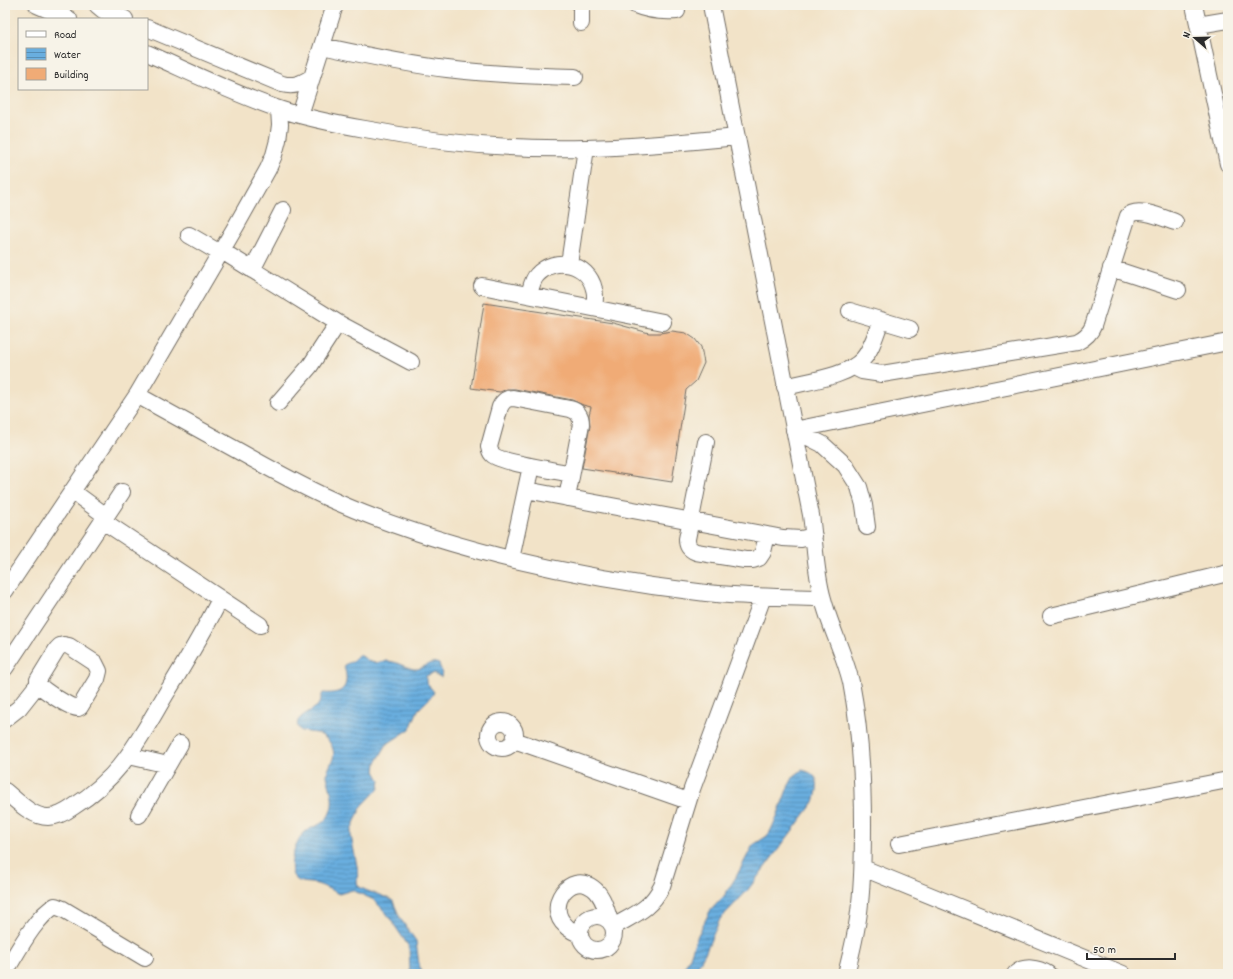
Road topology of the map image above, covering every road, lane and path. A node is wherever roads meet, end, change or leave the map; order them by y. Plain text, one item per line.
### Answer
1 (37, 5) edge
2 (98, 5) edge
3 (335, 5) edge
4 (581, 5) edge
5 (635, 5) edge
6 (711, 5) edge
7 (1194, 5) edge
8 (55, 9) edge
9 (677, 11) dead end
10 (68, 18) edge
11 (123, 18) edge
12 (1228, 20) edge
13 (581, 23) dead end
14 (1198, 25) junction
15 (148, 28) edge
16 (322, 46) junction
17 (148, 53) edge
18 (312, 77) junction
19 (575, 77) dead end
20 (279, 109) junction
21 (300, 115) junction
22 (737, 137) junction
23 (1226, 143) edge
24 (586, 148) junction
25 (1228, 164) edge
26 (283, 210) dead end
27 (1175, 222) dead end
28 (189, 235) dead end
29 (221, 252) junction
30 (569, 264) junction
31 (1111, 268) junction
32 (252, 270) junction
33 (482, 286) dead end
34 (1178, 290) dead end
35 (528, 295) junction
36 (594, 308) junction
37 (850, 311) dead end
38 (881, 320) junction
39 (663, 322) dead end
40 (338, 323) junction
41 (910, 329) dead end
42 (1228, 342) edge
43 (411, 362) dead end
44 (854, 367) junction
45 (786, 387) junction
46 (137, 395) junction
47 (278, 403) dead end
48 (794, 430) junction
49 (706, 442) dead end
50 (531, 466) junction
51 (571, 474) junction
52 (526, 490) junction
53 (72, 491) junction
54 (122, 492) dead end
55 (567, 498) junction
56 (105, 518) junction
57 (690, 520) junction
58 (867, 527) dead end
59 (767, 535) junction
60 (814, 536) junction
61 (511, 559) junction
62 (1228, 573) edge
63 (5, 591) edge
64 (763, 597) junction
65 (822, 598) junction
66 (220, 599) junction
67 (1051, 616) dead end
68 (260, 625) dead end
69 (5, 668) edge
70 (38, 684) dead end
71 (5, 719) edge
72 (514, 740) dead end
73 (180, 744) dead end
74 (129, 756) junction
75 (168, 765) junction
76 (1228, 780) edge
77 (5, 791) edge
78 (688, 801) junction
79 (139, 815) dead end
80 (899, 844) dead end
81 (863, 868) junction
82 (612, 924) junction
83 (579, 934) junction
84 (145, 958) dead end
85 (5, 972) edge
86 (846, 974) edge
87 (1015, 974) edge
88 (1048, 974) edge
89 (1123, 974) edge

1 - 8 street
2 - 11 street
3 - 16 street
4 - 13 street
5 - 9 street
6 - 22 street
7 - 14 street
8 - 10 street
12 - 14 street
14 - 23 street
15 - 18 street
16 - 18 street
16 - 19 street
17 - 20 street
18 - 21 street
20 - 21 street
20 - 29 street
21 - 24 street
22 - 24 street
22 - 45 street
23 - 25 street
24 - 30 street
26 - 32 street
27 - 31 street
28 - 29 street
29 - 32 street
29 - 46 street
30 - 35 street
30 - 36 street
31 - 34 street
31 - 44 street
32 - 40 street
33 - 35 street
35 - 36 street
36 - 39 street
37 - 38 street
38 - 41 street
38 - 44 street
40 - 43 street
40 - 47 street
42 - 48 street
44 - 45 street
45 - 48 street
46 - 53 street
46 - 61 street
48 - 58 street
48 - 60 street
49 - 57 street
50 - 51 street
50 - 51 street
50 - 52 street
51 - 55 street
52 - 55 street
52 - 61 street
53 - 56 street
53 - 63 street
54 - 56 street
55 - 57 street
56 - 66 street
56 - 69 street
57 - 59 street
57 - 59 street
59 - 60 street
60 - 65 street
61 - 64 street
62 - 67 street
64 - 65 street
64 - 78 street
65 - 81 street
66 - 68 street
66 - 74 street
70 - 71 street
72 - 78 street
73 - 75 street
74 - 75 street
74 - 77 street
75 - 79 street
76 - 80 street
78 - 82 street
81 - 86 street
81 - 89 street
82 - 83 street
82 - 83 street
82 - 83 street
84 - 85 street
87 - 88 street

